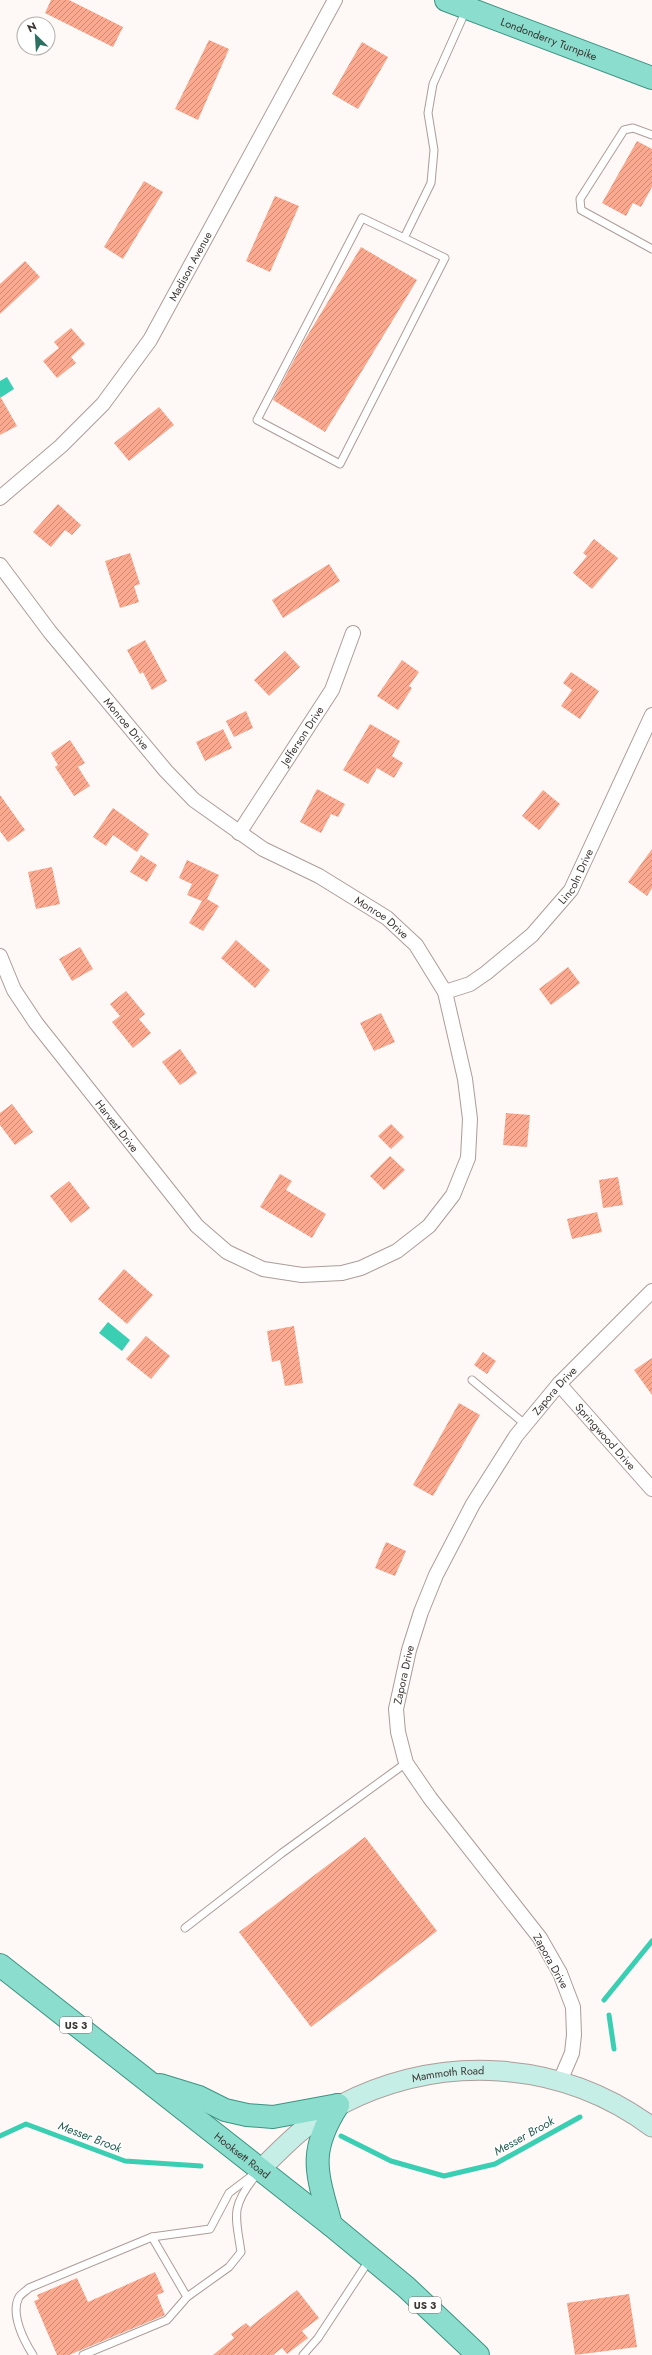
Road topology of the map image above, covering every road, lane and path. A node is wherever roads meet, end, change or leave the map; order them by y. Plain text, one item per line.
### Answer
1 (335, 0) edge
2 (446, 0) edge
3 (467, 8) junction
4 (652, 78) edge
5 (652, 135) edge
6 (404, 238) junction
7 (652, 249) edge
8 (0, 498) edge
9 (0, 565) edge
10 (354, 633) dead end
11 (652, 714) edge
12 (239, 833) junction
13 (0, 956) edge
14 (445, 992) junction
15 (263, 1269) joint
16 (652, 1291) edge
17 (472, 1380) dead end
18 (559, 1384) junction
19 (526, 1425) junction
20 (652, 1489) edge
21 (406, 1763) junction
22 (185, 1928) dead end
23 (0, 1965) edge
24 (560, 2081) junction
25 (148, 2082) junction
26 (338, 2105) junction
27 (652, 2127) edge
28 (260, 2170) junction
29 (331, 2225) junction
30 (152, 2236) junction
31 (370, 2259) junction
32 (187, 2297) junction
33 (33, 2355) edge
34 (83, 2355) edge
35 (303, 2355) edge
36 (478, 2355) edge

1 - 8 street, Madison Avenue
2 - 3 main road, Londonderry Turnpike
3 - 4 main road, Londonderry Turnpike
3 - 6 lane
5 - 7 lane
6 - 6 lane
9 - 12 street, Monroe Drive
10 - 12 street, Jefferson Drive
11 - 14 street, Lincoln Drive
12 - 14 street, Monroe Drive
13 - 15 street, Harvest Drive
14 - 15 street, Monroe Drive
16 - 18 street, Zapora Drive
17 - 19 lane
18 - 19 street, Zapora Drive
18 - 20 street, Springwood Drive
19 - 21 street, Zapora Drive
21 - 22 lane
21 - 24 street, Zapora Drive
23 - 25 main road, Hooksett Road / US 3
24 - 26 main road, Mammoth Road
24 - 27 main road, Mammoth Road
25 - 26 main road
25 - 28 main road, Hooksett Road / US 3
26 - 28 main road, Mammoth Road
26 - 29 main road
28 - 29 main road, Hooksett Road / US 3
28 - 30 lane
28 - 32 lane
29 - 31 main road, Hooksett Road / US 3
30 - 32 lane
30 - 33 lane
31 - 35 lane
31 - 36 main road, Hooksett Road / US 3
32 - 34 lane

